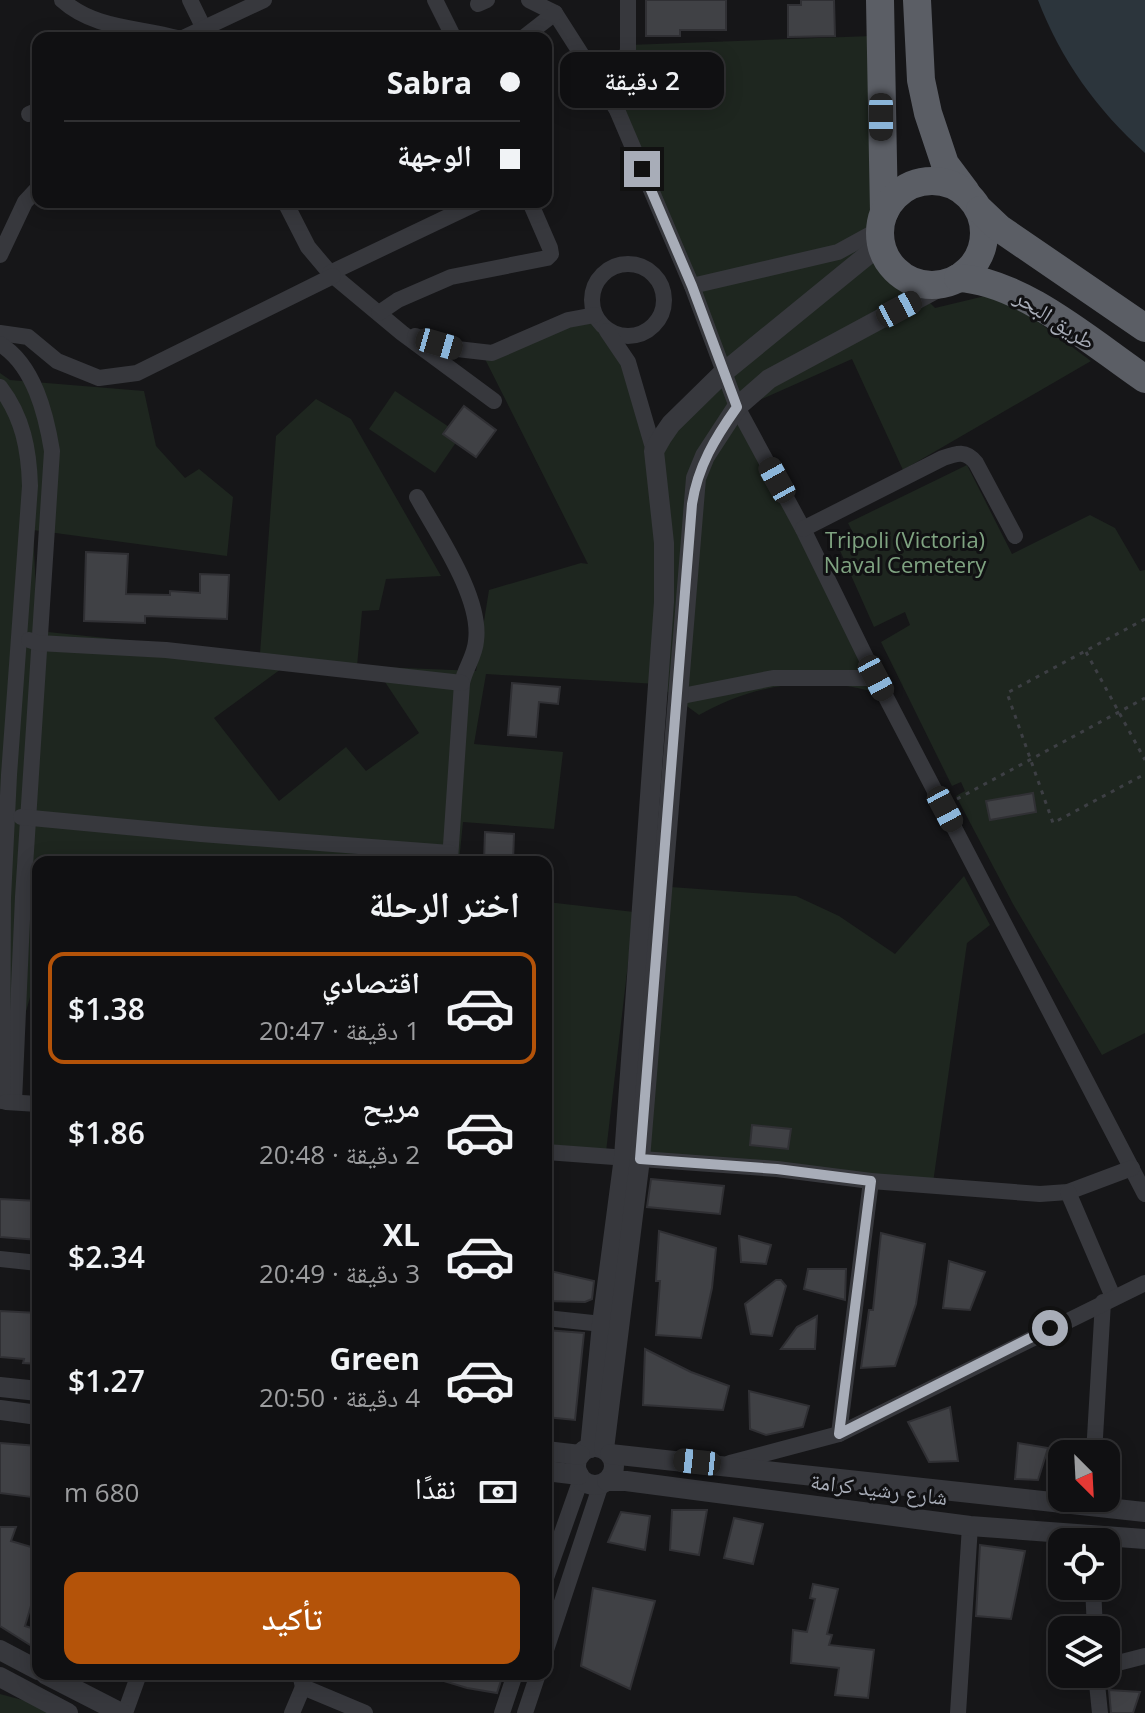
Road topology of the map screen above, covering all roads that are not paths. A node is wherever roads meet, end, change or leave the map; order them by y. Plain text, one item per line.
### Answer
1 (62, 0) edge
2 (190, 0) edge
3 (264, 0) edge
4 (435, 0) edge
5 (529, 0) edge
6 (628, 0) edge
7 (880, 0) edge
8 (917, 0) edge
9 (555, 13) junction
10 (148, 32) edge
11 (206, 32) edge
12 (208, 32) edge
13 (451, 32) edge
14 (531, 32) edge
15 (617, 110) junction
16 (32, 194) edge
17 (974, 203) junction
18 (288, 208) edge
19 (467, 208) edge
20 (533, 208) edge
21 (882, 229) junction
22 (0, 255) edge
23 (332, 275) junction
24 (952, 281) junction
25 (692, 286) junction
26 (379, 313) junction
27 (599, 320) junction
28 (1145, 328) edge
29 (646, 331) junction
30 (0, 333) edge
31 (402, 333) junction
32 (0, 344) edge
33 (628, 362) junction
34 (723, 373) junction
35 (1145, 379) edge
36 (0, 387) edge
37 (494, 401) dead end
38 (737, 407) junction
39 (644, 410) junction
40 (671, 424) junction
41 (654, 451) junction
42 (417, 497) dead end
43 (803, 529) junction
44 (1015, 536) dead end
45 (20, 637) junction
46 (38, 643) junction
47 (876, 678) junction
48 (462, 683) junction
49 (677, 697) junction
50 (9, 814) junction
51 (29, 819) junction
52 (428, 856) edge
53 (450, 856) edge
54 (1, 897) edge
55 (23, 897) junction
56 (5, 1101) edge
57 (32, 1103) edge
58 (552, 1152) edge
59 (632, 1158) junction
60 (1132, 1168) junction
61 (871, 1181) junction
62 (1068, 1192) junction
63 (1145, 1194) edge
64 (0, 1259) edge
65 (32, 1262) edge
66 (1145, 1283) edge
67 (1108, 1300) junction
68 (552, 1319) edge
69 (602, 1324) junction
70 (0, 1387) edge
71 (32, 1390) edge
72 (0, 1410) edge
73 (32, 1414) edge
74 (839, 1434) junction
75 (1095, 1440) edge
76 (552, 1453) edge
77 (725, 1465) junction
78 (594, 1466) junction
79 (552, 1470) edge
80 (1048, 1498) edge
81 (1120, 1507) edge
82 (1145, 1512) edge
83 (970, 1526) junction
84 (1048, 1534) edge
85 (1120, 1539) edge
86 (1145, 1539) edge
87 (552, 1564) edge
88 (552, 1627) edge
89 (0, 1650) edge
90 (1145, 1656) edge
91 (1120, 1662) edge
92 (32, 1667) edge
93 (57, 1680) edge
94 (137, 1680) edge
95 (299, 1680) edge
96 (305, 1680) edge
97 (513, 1680) edge
98 (536, 1680) edge
99 (4, 1681) edge
100 (1097, 1688) edge
101 (68, 1713) edge
102 (123, 1713) edge
103 (292, 1713) edge
104 (364, 1713) edge
105 (502, 1713) edge
106 (525, 1713) edge
107 (958, 1713) edge
108 (1100, 1713) edge

1 - 10 street
2 - 11 street
3 - 12 street
4 - 13 street
5 - 9 street
6 - 15 street
7 - 21 highway
8 - 17 highway, طريق البحر
9 - 14 street
9 - 15 street
15 - 25 street
16 - 22 street
17 - 21 highway
17 - 24 highway
17 - 28 highway, طريق البحر
18 - 23 street
19 - 23 street
20 - 26 street
21 - 24 highway
21 - 25 street
21 - 34 street
23 - 26 street
23 - 30 street
24 - 35 highway, طريق البحر
24 - 38 street
25 - 34 street
26 - 31 street
27 - 29 street
27 - 29 street
27 - 31 street
27 - 33 street
29 - 33 street
31 - 37 street
32 - 46 street
33 - 39 street
34 - 38 street
34 - 40 street
36 - 45 street
38 - 43 street
38 - 49 street
39 - 40 street
39 - 41 street
40 - 41 street
41 - 59 street
42 - 48 street
43 - 44 street
43 - 47 street
45 - 46 street
45 - 50 street
46 - 48 street
46 - 51 street
47 - 49 street
47 - 60 street
48 - 53 street
49 - 59 street
50 - 51 street
50 - 54 street
51 - 52 street
51 - 55 street
54 - 55 street
54 - 56 street
55 - 56 street
56 - 57 street
58 - 59 street
59 - 61 street
59 - 69 street
59 - 78 street
60 - 62 street
60 - 63 street
61 - 62 street
61 - 74 street
62 - 67 street
64 - 65 street
66 - 67 street
67 - 74 street
67 - 75 street
68 - 69 street
69 - 78 street
70 - 71 street
72 - 73 street
74 - 77 street
76 - 78 street, شارع رشيد كرامة
77 - 78 street, شارع رشيد كرامة
77 - 80 street, شارع رشيد كرامة
78 - 79 street, شارع رشيد كرامة
78 - 83 street, شارع رشيد كرامة
78 - 87 street
78 - 88 street
81 - 82 street, شارع رشيد كرامة
83 - 84 street, شارع رشيد كرامة
83 - 107 street
85 - 86 street, شارع رشيد كرامة
89 - 92 street
90 - 91 street
93 - 102 street
94 - 102 street
95 - 103 street
96 - 104 street
97 - 105 street
98 - 106 street
99 - 101 street
100 - 108 street

